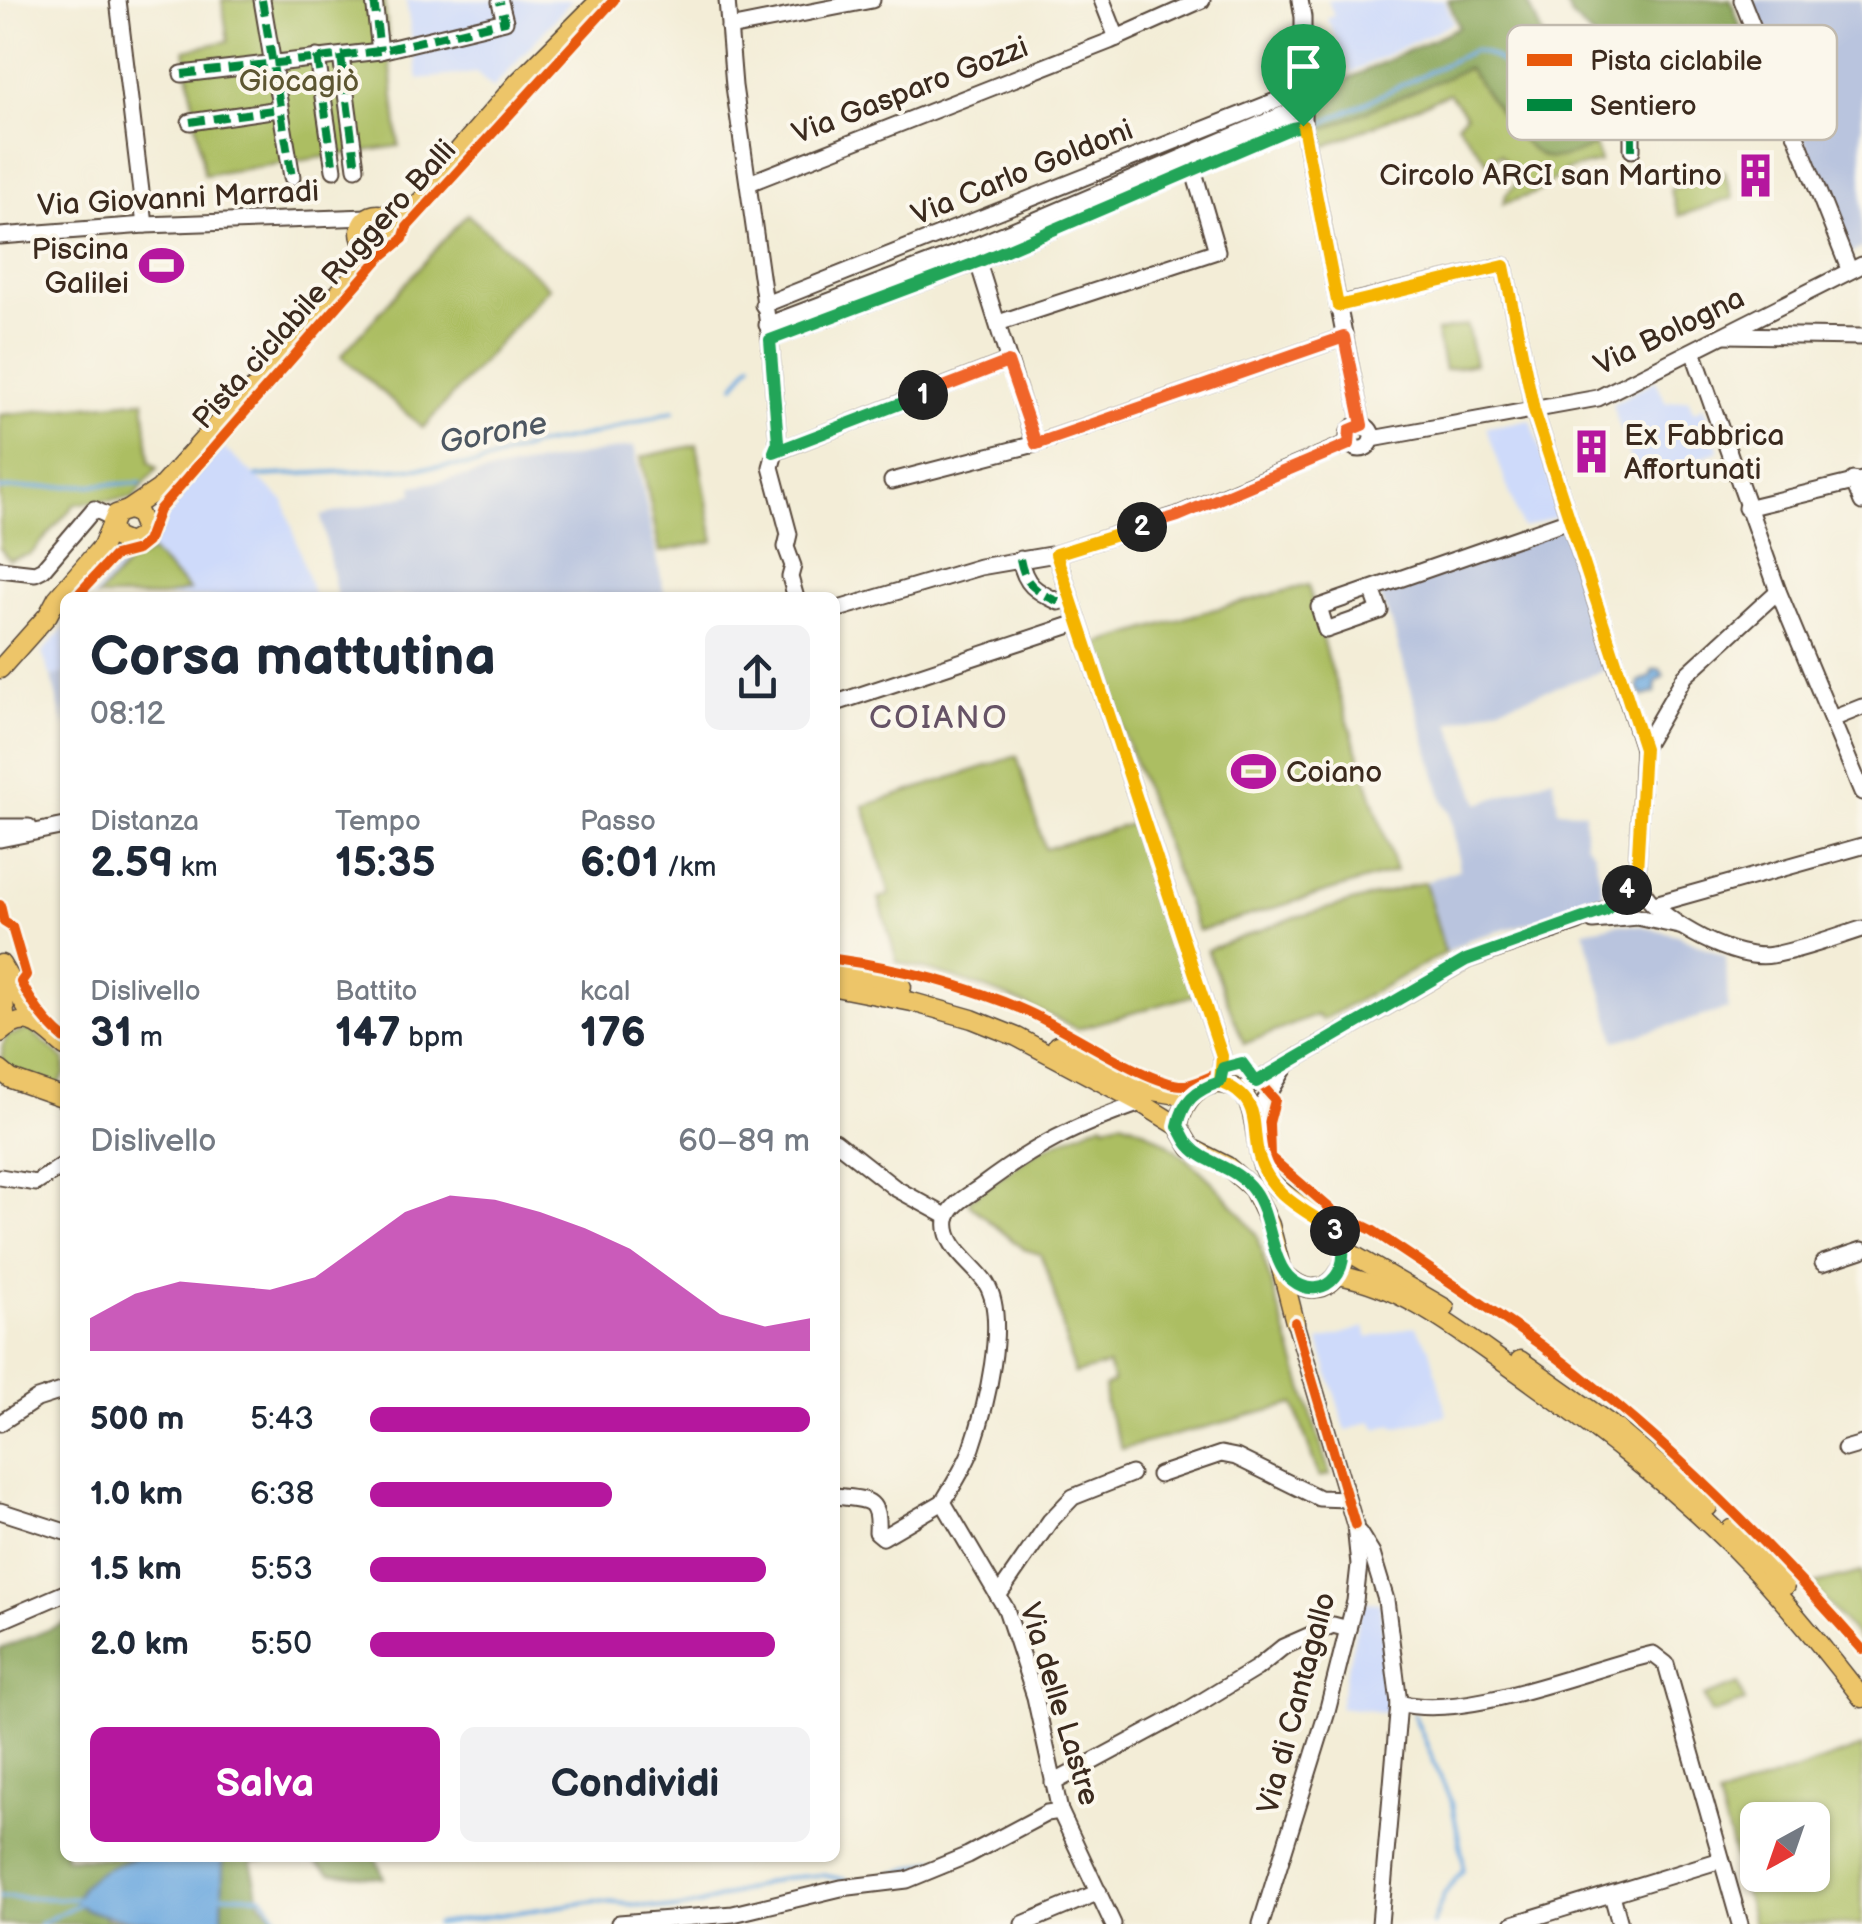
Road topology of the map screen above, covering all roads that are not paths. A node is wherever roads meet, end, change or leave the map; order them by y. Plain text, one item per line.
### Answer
1 (118, 0) edge
2 (262, 0) edge
3 (374, 0) edge
4 (600, 0) edge
5 (727, 0) edge
6 (872, 0) edge
7 (1102, 0) edge
8 (1202, 0) edge
9 (1300, 0) edge
10 (1742, 0) edge
11 (500, 2) edge
12 (1753, 25) edge
13 (730, 28) junction
14 (1117, 38) junction
15 (380, 51) junction
16 (341, 56) junction
17 (317, 57) junction
18 (272, 64) junction
19 (182, 74) dead end
20 (1302, 100) junction
21 (279, 109) junction
22 (190, 122) dead end
23 (1303, 126) junction
24 (1632, 140) edge
25 (1802, 140) edge
26 (1632, 150) dead end
27 (1192, 164) junction
28 (356, 168) dead end
29 (334, 170) dead end
30 (292, 177) dead end
31 (749, 183) junction
32 (145, 226) junction
33 (371, 226) junction
34 (0, 236) edge
35 (975, 255) junction
36 (1856, 267) edge
37 (763, 305) junction
38 (1338, 306) junction
39 (1769, 312) junction
40 (998, 323) junction
41 (768, 332) junction
42 (1722, 335) junction
43 (1344, 337) junction
44 (1778, 337) junction
45 (1862, 337) edge
46 (1693, 351) junction
47 (1008, 362) junction
48 (1534, 410) junction
49 (1362, 425) junction
50 (1372, 439) junction
51 (1036, 444) junction
52 (1349, 444) junction
53 (774, 452) junction
54 (1858, 480) edge
55 (892, 481) dead end
56 (1862, 502) edge
57 (1746, 508) junction
58 (118, 518) junction
59 (1569, 520) junction
60 (1056, 554) junction
61 (1020, 559) junction
62 (0, 560) edge
63 (0, 569) edge
64 (43, 569) junction
65 (66, 588) junction
66 (1372, 588) junction
67 (1778, 591) junction
68 (63, 592) edge
69 (794, 592) edge
70 (60, 597) edge
71 (1070, 599) junction
72 (840, 609) edge
73 (1077, 623) junction
74 (0, 668) edge
75 (840, 702) edge
76 (1862, 706) edge
77 (1832, 719) junction
78 (1644, 748) junction
79 (1862, 792) edge
80 (0, 826) edge
81 (57, 828) edge
82 (0, 839) edge
83 (1862, 846) edge
84 (1637, 871) junction
85 (1655, 904) junction
86 (1578, 922) junction
87 (1683, 927) junction
88 (1862, 929) edge
89 (0, 962) edge
90 (840, 974) edge
91 (840, 988) edge
92 (40, 1024) junction
93 (3, 1030) edge
94 (60, 1042) edge
95 (1289, 1060) junction
96 (0, 1070) edge
97 (1220, 1082) junction
98 (1240, 1090) junction
99 (60, 1096) edge
100 (1190, 1097) junction
101 (1141, 1103) junction
102 (1254, 1118) junction
103 (1178, 1126) junction
104 (840, 1145) edge
105 (60, 1167) edge
106 (0, 1177) edge
107 (948, 1217) junction
108 (1345, 1250) junction
109 (1862, 1250) edge
110 (1823, 1262) dead end
111 (1282, 1272) junction
112 (1338, 1274) junction
113 (1314, 1289) junction
114 (1295, 1322) junction
115 (60, 1392) edge
116 (0, 1423) edge
117 (1862, 1444) edge
118 (1845, 1448) dead end
119 (1131, 1474) dead end
120 (1159, 1475) dead end
121 (840, 1497) edge
122 (1347, 1499) junction
123 (943, 1502) junction
124 (0, 1512) edge
125 (1354, 1525) junction
126 (60, 1530) edge
127 (60, 1595) edge
128 (998, 1596) junction
129 (1386, 1600) junction
130 (1355, 1601) junction
131 (0, 1621) edge
132 (1348, 1629) junction
133 (1862, 1678) edge
134 (1862, 1698) edge
135 (1399, 1703) junction
136 (1053, 1783) junction
137 (1060, 1811) junction
138 (1721, 1860) junction
139 (1099, 1892) junction
140 (1612, 1895) junction
141 (619, 1923) edge
142 (1521, 1923) edge
143 (1024, 1924) edge
144 (1113, 1924) edge
145 (1260, 1924) edge
146 (1380, 1924) edge
147 (1620, 1924) edge
148 (1740, 1924) edge

1 - 32 street
2 - 18 street
3 - 15 street
4 - 33 main road
5 - 13 street
6 - 13 street
7 - 14 street
8 - 14 street, Via Gasparo Gozzi
9 - 20 street
10 - 12 street
11 - 15 street
13 - 31 street
14 - 31 street, Via Gasparo Gozzi
15 - 16 street
16 - 17 street
16 - 28 street
17 - 18 street
17 - 29 street
18 - 19 street
18 - 21 street
20 - 23 street
20 - 27 street
20 - 37 street, Via Carlo Goldoni
21 - 22 street
21 - 30 street
23 - 27 street
23 - 38 street
24 - 26 street
25 - 36 street
27 - 35 street
27 - 40 street
31 - 37 street
32 - 33 street, Via Giovanni Marradi
32 - 34 street, Via Giovanni Marradi
33 - 58 main road
35 - 40 street
35 - 41 street
36 - 39 street, Via Bologna
37 - 41 street
38 - 43 street
38 - 48 street
39 - 42 street, Via Bologna
39 - 44 street
40 - 47 street
41 - 53 street
42 - 44 street
42 - 46 street, Via Bologna
43 - 49 street
43 - 51 street
44 - 45 street
46 - 48 street, Via Bologna
46 - 57 street
47 - 51 street
47 - 53 street
48 - 50 street, Via Bologna
48 - 59 street
49 - 50 street
49 - 52 street
50 - 52 street, Via Bologna
51 - 55 street
52 - 60 street, Via Bologna
53 - 69 street
54 - 56 street
54 - 57 street
57 - 67 street
58 - 64 street
58 - 65 main road
59 - 66 street
59 - 78 street
60 - 61 street, Via Bologna
60 - 71 street
61 - 71 street
61 - 72 street, Via Bologna
62 - 64 street
63 - 64 street
64 - 65 street
65 - 68 main road
66 - 66 street
67 - 77 street
67 - 78 street
70 - 74 main road
71 - 73 street
73 - 75 street
73 - 97 street
76 - 77 street
77 - 79 street
78 - 84 street
80 - 81 street
81 - 82 street
83 - 85 street
84 - 85 street
84 - 86 street
85 - 87 street
86 - 87 street
86 - 95 street
87 - 88 street
89 - 92 main road
89 - 93 main road
90 - 100 main road
91 - 101 main road
92 - 93 main road
92 - 94 main road
95 - 98 street
95 - 102 street
96 - 99 main road
97 - 98 main road
97 - 100 main road
98 - 102 main road
100 - 103 main road
101 - 103 main road
101 - 107 street
102 - 108 main road
103 - 111 main road
104 - 107 street
105 - 106 street
107 - 123 street
108 - 112 main road
108 - 133 main road
109 - 110 street
111 - 113 main road
111 - 114 main road
112 - 113 main road
112 - 134 main road
113 - 114 main road
114 - 122 street, Via di Cantagallo
115 - 116 street
117 - 118 street
119 - 128 street
120 - 122 street
121 - 123 street
122 - 125 street, Via di Cantagallo
123 - 128 street, Via delle Lastre
124 - 126 street
125 - 129 street
125 - 130 street, Via di Cantagallo
127 - 131 street
128 - 136 street, Via delle Lastre
129 - 130 street
129 - 135 street
130 - 132 street, Via di Cantagallo
132 - 136 street
132 - 145 street, Via di Cantagallo
135 - 138 street
135 - 146 street
136 - 137 street, Via delle Lastre
137 - 139 street, Via delle Lastre
137 - 141 street
138 - 140 street
138 - 148 street
139 - 143 street
139 - 144 street, Via delle Lastre
140 - 142 street
140 - 147 street

